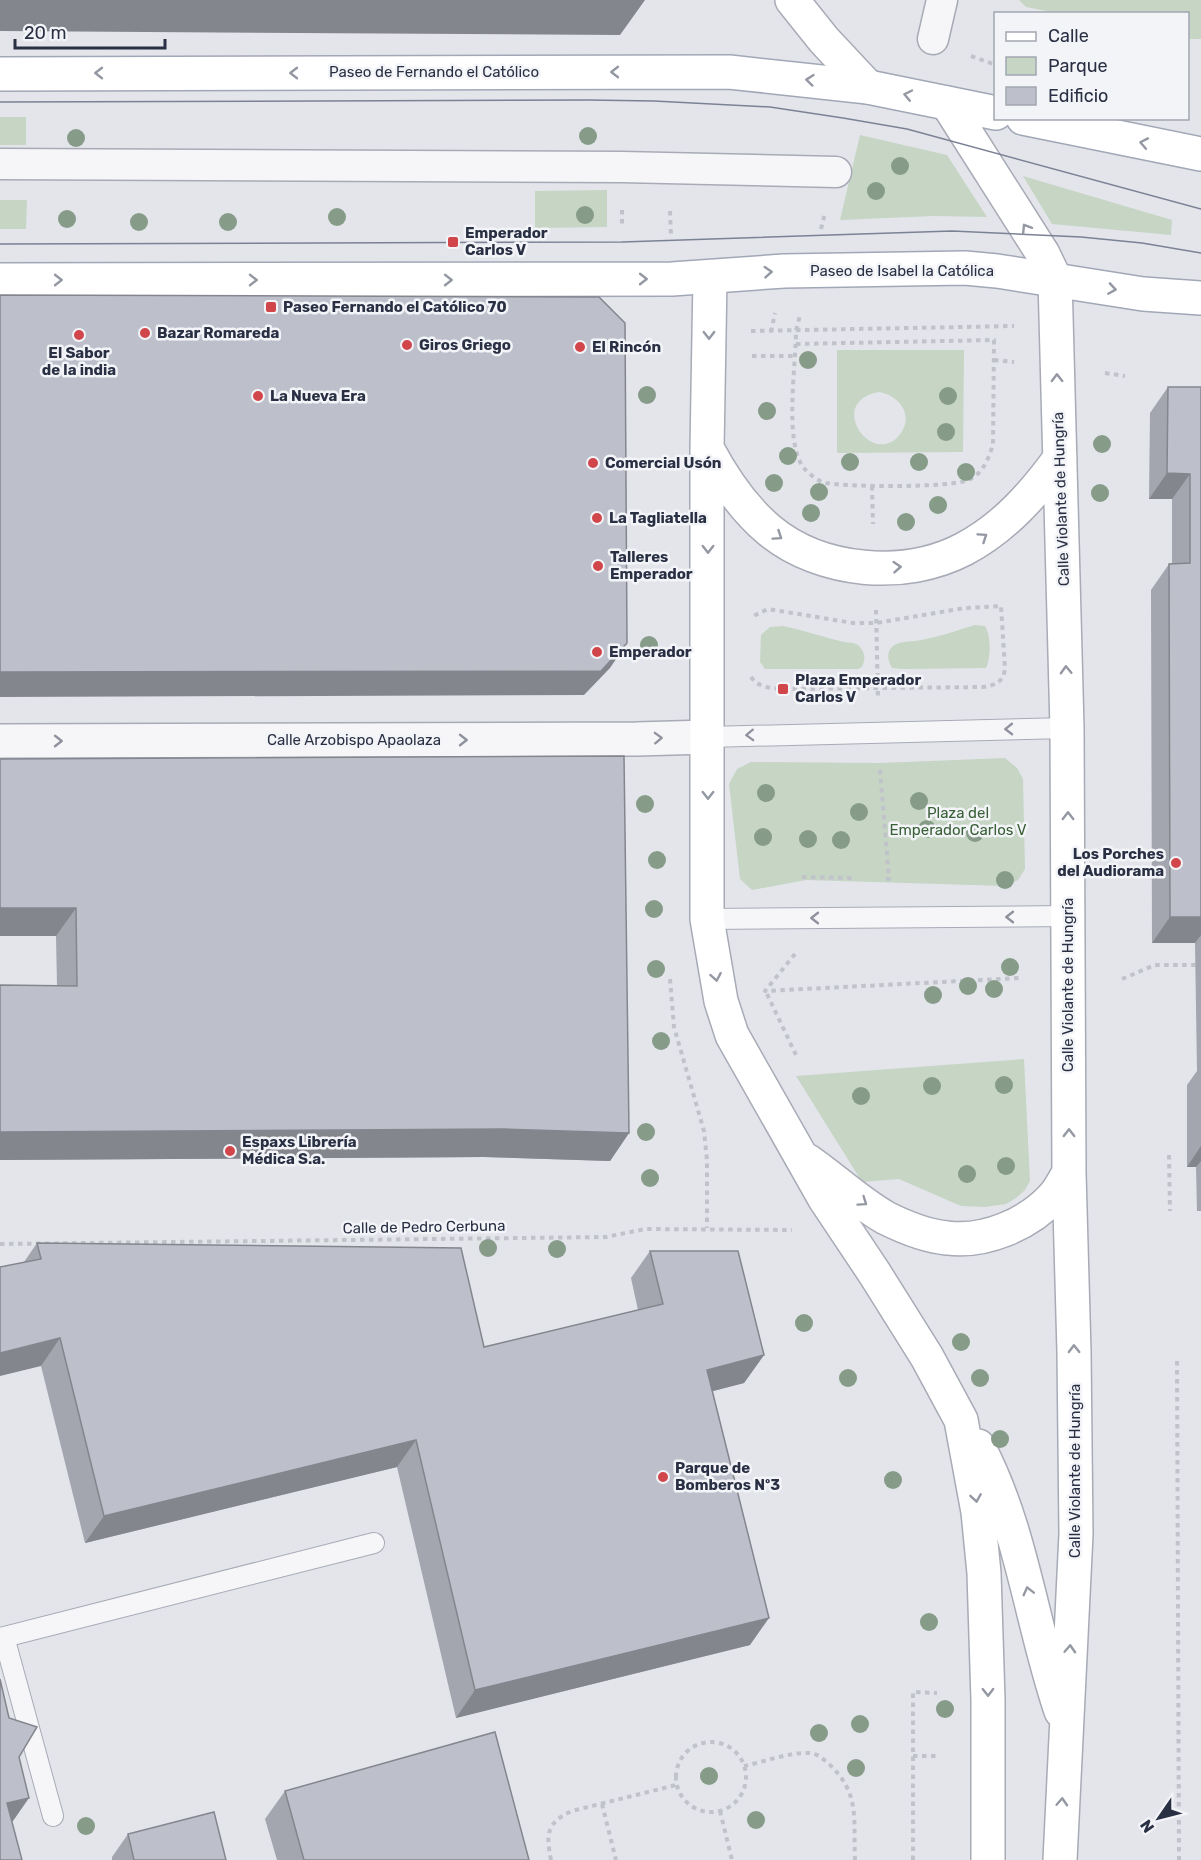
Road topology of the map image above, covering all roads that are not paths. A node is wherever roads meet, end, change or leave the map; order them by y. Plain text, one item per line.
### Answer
1 (792, 0) edge
2 (942, 0) edge
3 (933, 39) dead end
4 (0, 74) edge
5 (868, 87) junction
6 (947, 103) junction
7 (994, 113) edge
8 (1033, 120) edge
9 (1201, 154) edge
10 (0, 164) edge
11 (836, 172) dead end
12 (710, 277) junction
13 (1054, 279) junction
14 (0, 280) edge
15 (1201, 298) edge
16 (707, 449) junction
17 (1060, 458) junction
18 (1067, 728) junction
19 (708, 737) junction
20 (0, 741) edge
21 (1068, 916) junction
22 (707, 919) junction
23 (800, 1154) junction
24 (1069, 1173) junction
25 (961, 1420) junction
26 (374, 1543) dead end
27 (2, 1638) edge
28 (1066, 1728) junction
29 (53, 1816) dead end
30 (988, 1860) edge
31 (1060, 1860) edge

1 - 5 main road
2 - 3 street
5 -> 4 main road, Paseo de Fernando el Católico
6 -> 5 main road
6 - 7 main road
13 -> 6 main road, Calle Violante de Hungría
9 -> 8 main road
10 - 11 street
12 -> 13 main road, Paseo de Isabel la Católica
14 -> 12 main road
12 -> 16 main road
13 -> 15 main road, Paseo de Isabel la Católica
17 -> 13 main road, Calle Violante de Hungría
16 -> 17 main road
16 -> 19 main road
18 -> 17 main road, Calle Violante de Hungría
18 -> 19 lane
21 -> 18 main road, Calle Violante de Hungría
20 -> 19 street, Calle Arzobispo Apaolaza
19 -> 22 main road
21 -> 22 lane
24 -> 21 main road, Calle Violante de Hungría
22 -> 23 main road
23 -> 24 main road
23 - 25 main road
28 -> 24 main road, Calle Violante de Hungría
28 -> 25 main road
25 -> 30 main road
26 - 27 lane
27 - 29 lane
31 -> 28 main road, Calle Violante de Hungría

